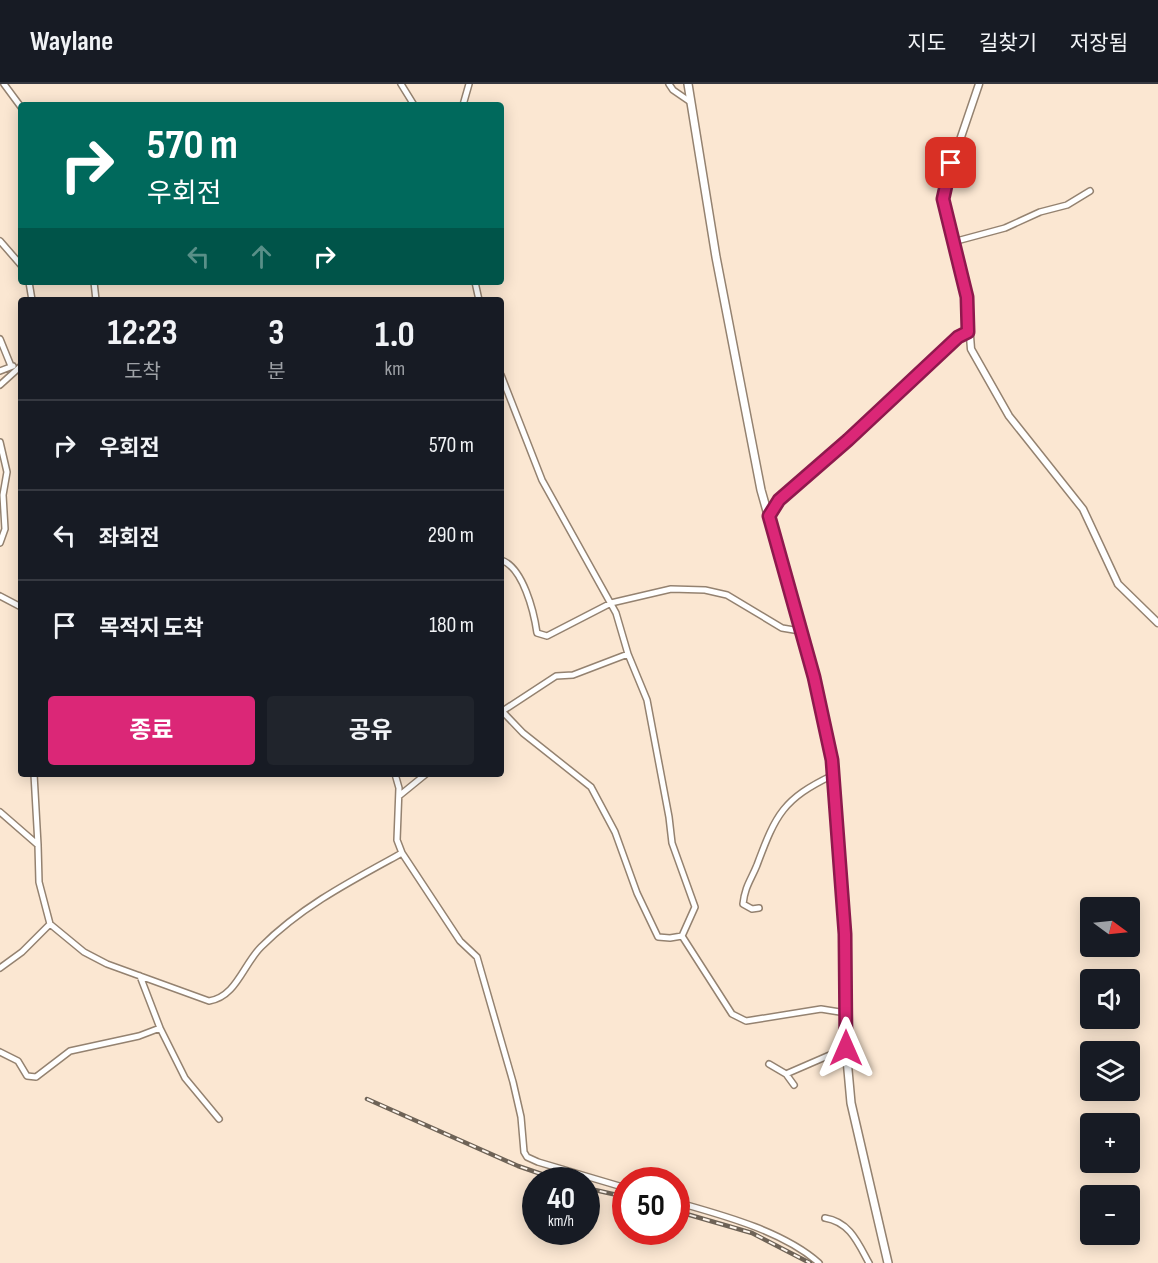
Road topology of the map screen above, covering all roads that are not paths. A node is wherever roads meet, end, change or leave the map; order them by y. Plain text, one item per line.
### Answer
1 (4, 84) edge
2 (401, 84) edge
3 (469, 84) edge
4 (669, 84) edge
5 (688, 84) edge
6 (979, 84) edge
7 (689, 101) junction
8 (412, 102) edge
9 (464, 102) edge
10 (18, 103) edge
11 (1090, 191) dead end
12 (0, 241) edge
13 (952, 242) junction
14 (18, 262) edge
15 (968, 332) junction
16 (0, 339) edge
17 (11, 366) junction
18 (18, 366) edge
19 (18, 369) edge
20 (0, 371) edge
21 (504, 383) edge
22 (0, 385) edge
23 (0, 442) edge
24 (769, 516) junction
25 (0, 543) edge
26 (504, 561) edge
27 (0, 596) edge
28 (611, 603) junction
29 (18, 605) edge
30 (1158, 623) edge
31 (800, 631) junction
32 (628, 654) junction
33 (504, 709) edge
34 (504, 714) edge
35 (833, 775) junction
36 (34, 777) edge
37 (396, 777) edge
38 (422, 777) edge
39 (399, 796) junction
40 (0, 812) edge
41 (38, 845) junction
42 (402, 853) junction
43 (759, 908) dead end
44 (50, 924) junction
45 (682, 936) junction
46 (0, 968) edge
47 (140, 975) junction
48 (846, 1014) junction
49 (160, 1028) junction
50 (846, 1048) junction
51 (0, 1052) edge
52 (769, 1064) dead end
53 (786, 1074) junction
54 (794, 1085) dead end
55 (219, 1119) dead end
56 (612, 1184) edge
57 (690, 1206) edge
58 (825, 1218) dead end
59 (819, 1263) edge
60 (869, 1263) edge
61 (888, 1263) edge

1 - 10 street
2 - 8 street
3 - 9 street
4 - 7 street
5 - 7 main road
6 - 13 street
7 - 24 main road
11 - 13 street
12 - 14 street
13 - 15 street
15 - 24 street
15 - 30 street
16 - 17 street
17 - 18 street
17 - 20 street
19 - 22 street
21 - 28 street
23 - 25 street
24 - 31 main road
26 - 28 street
27 - 29 street
28 - 31 street
28 - 32 street
31 - 35 main road
32 - 33 street
32 - 45 street
34 - 45 street
35 - 43 street
35 - 48 main road
36 - 41 street
37 - 39 street
38 - 39 street
39 - 42 street
40 - 41 street
41 - 44 street
42 - 47 street
42 - 56 street
44 - 46 street
44 - 47 street
45 - 48 street
47 - 49 street
48 - 50 main road
49 - 51 street
49 - 55 street
50 - 53 street
50 - 61 main road
52 - 53 street
53 - 54 street
57 - 59 street
58 - 60 street

